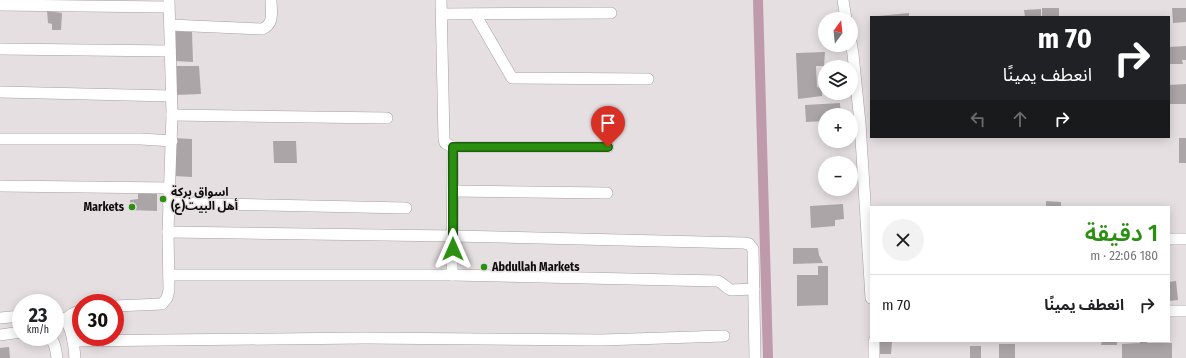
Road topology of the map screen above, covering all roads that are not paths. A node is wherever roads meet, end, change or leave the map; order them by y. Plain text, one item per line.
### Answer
1 (271, 0) edge
2 (441, 0) edge
3 (843, 0) edge
4 (167, 4) edge
5 (0, 5) edge
6 (845, 12) edge
7 (611, 13) dead end
8 (442, 14) junction
9 (475, 14) junction
10 (170, 25) junction
11 (0, 49) edge
12 (170, 51) junction
13 (853, 52) edge
14 (648, 79) dead end
15 (0, 92) edge
16 (171, 96) junction
17 (172, 115) junction
18 (387, 118) dead end
19 (0, 139) edge
20 (172, 141) junction
21 (453, 147) junction
22 (608, 147) dead end
23 (0, 186) edge
24 (169, 188) junction
25 (453, 191) junction
26 (607, 193) dead end
27 (168, 203) junction
28 (406, 208) dead end
29 (168, 232) junction
30 (453, 236) junction
31 (1170, 239) edge
32 (1186, 239) edge
33 (869, 242) edge
34 (870, 270) edge
35 (169, 275) junction
36 (452, 275) junction
37 (754, 289) junction
38 (124, 306) edge
39 (1170, 311) edge
40 (1186, 311) edge
41 (12, 317) edge
42 (0, 318) edge
43 (64, 322) edge
44 (12, 333) edge
45 (0, 335) edge
46 (724, 336) dead end
47 (72, 338) edge
48 (124, 340) edge
49 (874, 342) edge
50 (55, 346) edge
51 (74, 346) edge
52 (57, 358) edge
53 (75, 358) edge
54 (755, 358) edge
55 (874, 358) edge

1 - 10 street
2 - 8 street
3 - 6 street
4 - 5 street
4 - 10 street
7 - 9 street
8 - 9 street
8 - 21 street
9 - 14 street
10 - 12 street
11 - 12 street
12 - 16 street
13 - 33 street
15 - 16 street
16 - 17 street
17 - 18 street
17 - 20 street
19 - 20 street
20 - 24 street
21 - 22 street
21 - 25 street
23 - 24 street
24 - 27 street
25 - 26 street
25 - 30 street
27 - 28 street
27 - 29 street
29 - 30 street
29 - 35 street
30 - 36 street
30 - 37 street
31 - 32 street
33 - 34 street
35 - 36 street
35 - 38 street
36 - 37 street
37 - 54 street
39 - 40 street
41 - 42 street
43 - 47 street
44 - 45 street
46 - 48 street
49 - 55 street
50 - 52 street
51 - 53 street

